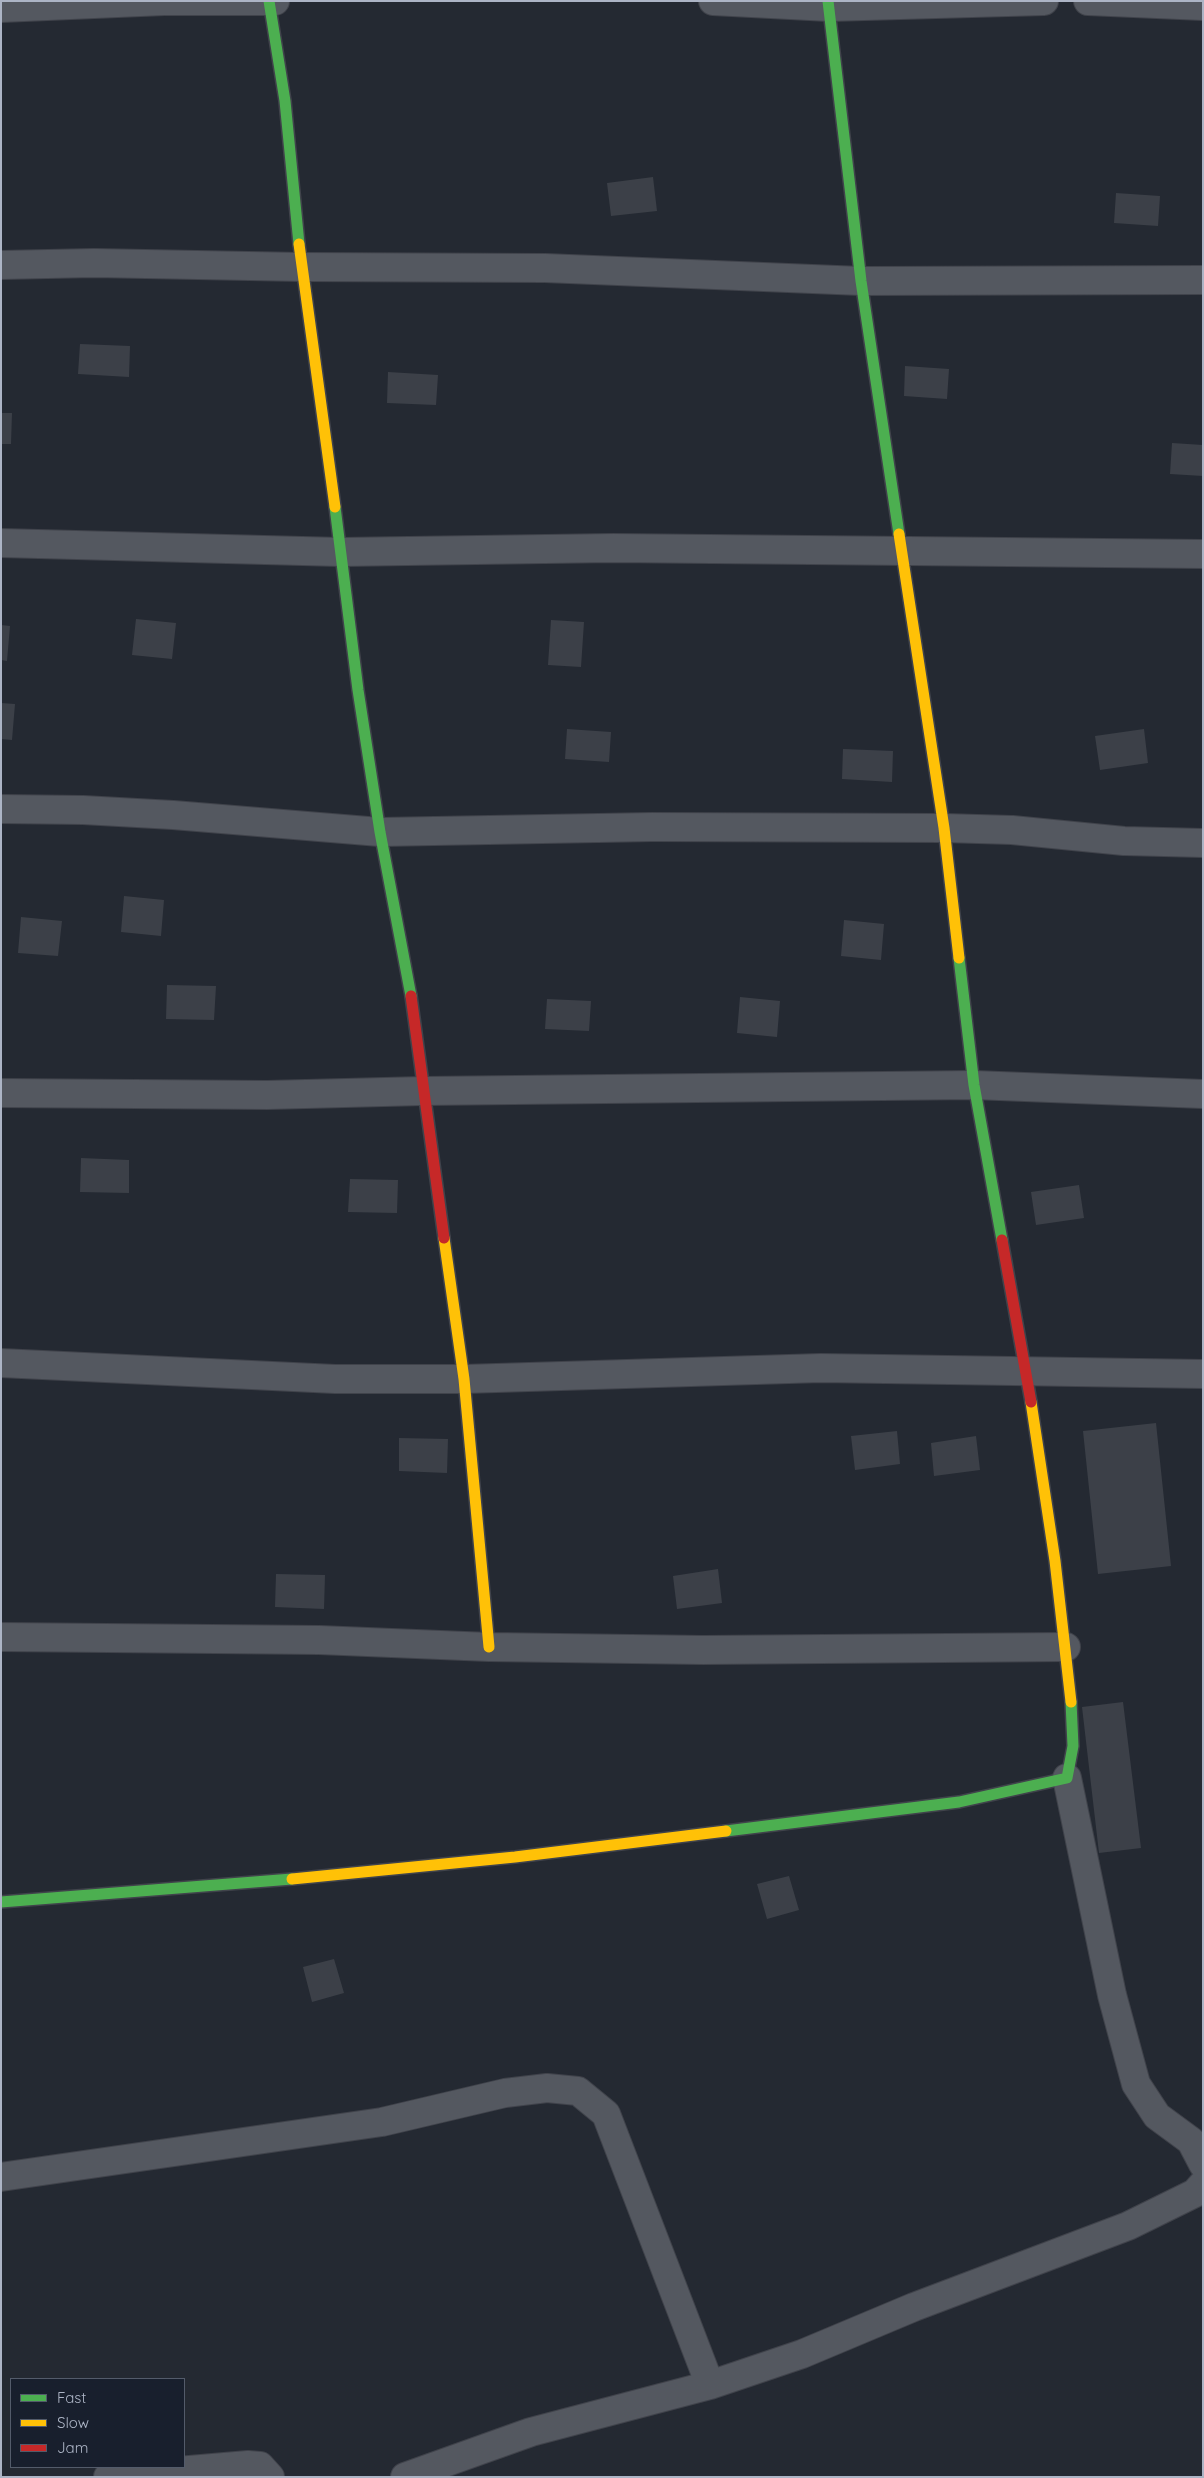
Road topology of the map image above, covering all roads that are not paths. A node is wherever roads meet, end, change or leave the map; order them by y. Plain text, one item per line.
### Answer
1 (269, 1) edge
2 (275, 1) edge
3 (713, 1) edge
4 (1044, 1) edge
5 (1088, 1) edge
6 (828, 4) edge
7 (1203, 6) edge
8 (1, 8) edge
9 (1, 264) edge
10 (301, 267) junction
11 (1203, 280) edge
12 (861, 281) junction
13 (1, 543) edge
14 (900, 551) junction
15 (340, 552) junction
16 (1203, 554) edge
17 (1, 809) edge
18 (944, 828) junction
19 (380, 832) junction
20 (1203, 843) edge
21 (974, 1085) junction
22 (422, 1091) junction
23 (1, 1093) edge
24 (1203, 1094) edge
25 (1, 1363) edge
26 (1026, 1372) junction
27 (1203, 1374) edge
28 (464, 1379) junction
29 (1, 1637) edge
30 (489, 1647) junction
31 (1066, 1647) junction
32 (1067, 1778) junction
33 (1, 1902) edge
34 (1203, 2164) edge
35 (1, 2176) edge
36 (1203, 2184) edge
37 (710, 2385) junction
38 (108, 2477) edge
39 (270, 2477) edge
40 (405, 2477) edge

1 - 2 street
1 - 8 street
1 - 10 street
3 - 6 street
4 - 6 street
5 - 7 street
6 - 12 street
9 - 10 street
10 - 12 street
10 - 15 street
11 - 12 street
12 - 14 street
13 - 15 street
14 - 15 street
14 - 16 street
14 - 18 street
15 - 19 street
17 - 19 street
18 - 19 street
18 - 20 street
18 - 21 street
19 - 22 street
21 - 22 street
21 - 24 street
21 - 26 street
22 - 23 street
22 - 28 street
25 - 28 street
26 - 27 street
26 - 28 street
26 - 31 street
28 - 30 street
29 - 30 street
30 - 31 street
31 - 32 street
32 - 33 street
32 - 34 street
35 - 37 street
36 - 37 street
37 - 40 street
38 - 39 street

